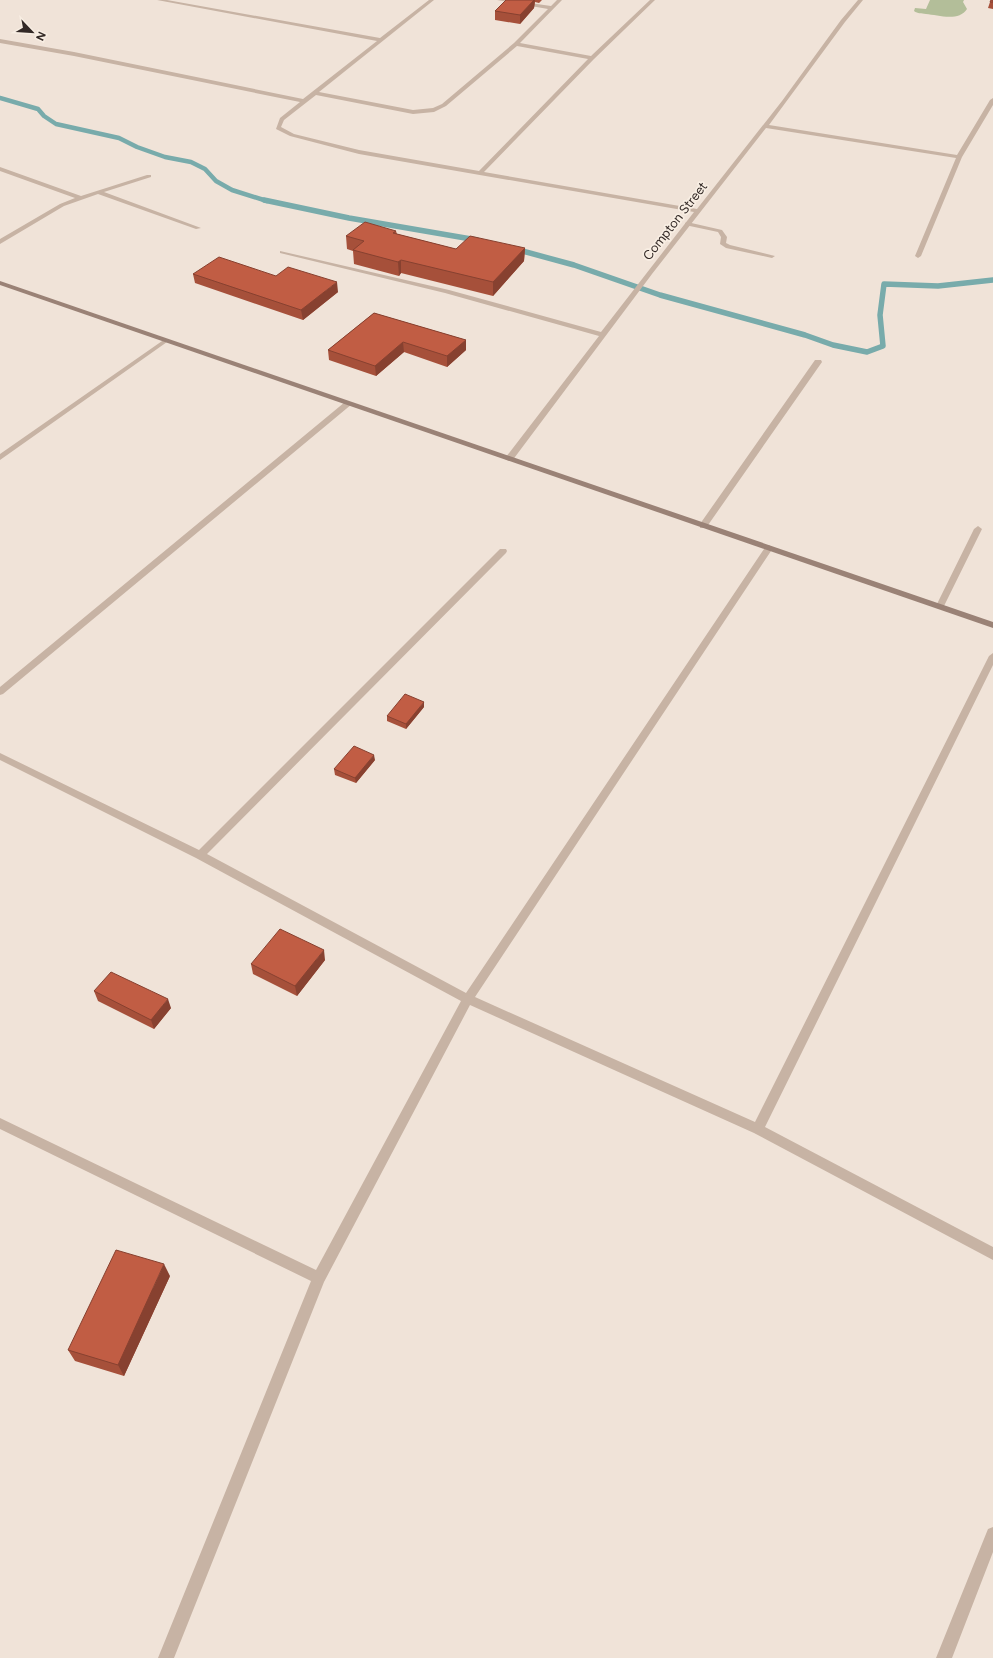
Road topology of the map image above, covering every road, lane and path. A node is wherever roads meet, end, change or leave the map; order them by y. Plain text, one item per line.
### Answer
1 (159, 0) edge
2 (432, 0) edge
3 (499, 0) edge
4 (560, 0) edge
5 (653, 0) edge
6 (861, 0) edge
7 (551, 8) junction
8 (381, 40) junction
9 (0, 41) edge
10 (516, 44) junction
11 (592, 58) junction
12 (314, 93) junction
13 (993, 100) edge
14 (304, 101) junction
15 (764, 126) junction
16 (959, 157) junction
17 (0, 169) edge
18 (479, 174) junction
19 (149, 176) dead end
20 (97, 192) junction
21 (81, 198) junction
22 (698, 211) junction
23 (687, 224) junction
24 (198, 228) dead end
25 (0, 242) edge
26 (282, 252) dead end
27 (772, 256) dead end
28 (918, 256) dead end
29 (0, 283) edge
30 (603, 335) junction
31 (166, 340) junction
32 (818, 362) dead end
33 (348, 404) junction
34 (0, 458) edge
35 (509, 459) junction
36 (703, 526) junction
37 (978, 529) dead end
38 (769, 548) junction
39 (503, 550) dead end
40 (940, 606) junction
41 (993, 624) edge
42 (993, 656) edge
43 (0, 692) edge
44 (0, 756) edge
45 (200, 855) junction
46 (468, 999) junction
47 (0, 1123) edge
48 (758, 1129) junction
49 (993, 1254) edge
50 (319, 1278) junction
51 (993, 1534) edge
52 (166, 1658) edge
53 (944, 1658) edge

1 - 8 street
2 - 8 street
3 - 7 street
4 - 7 street
5 - 11 street
6 - 15 street, Compton Street
7 - 10 street
8 - 12 street
9 - 14 street
10 - 11 street
10 - 12 street
11 - 18 street
12 - 14 street
13 - 16 street
14 - 18 street
15 - 16 street
15 - 22 street, Compton Street
16 - 28 street
17 - 21 street
18 - 22 street
19 - 20 street
20 - 21 street
20 - 24 street
21 - 25 street
22 - 23 street, Compton Street
23 - 27 street
23 - 30 street, Compton Street
26 - 30 street
29 - 31 street
30 - 35 street, Compton Street
31 - 33 street
31 - 34 street
32 - 36 street
33 - 35 street
33 - 43 street
35 - 36 street
36 - 38 street
37 - 40 street
38 - 40 street
38 - 46 street
39 - 45 street
40 - 41 street
42 - 48 street
44 - 45 street
45 - 46 street
46 - 48 street
46 - 50 street
47 - 50 street
48 - 49 street
50 - 52 street
51 - 53 street

